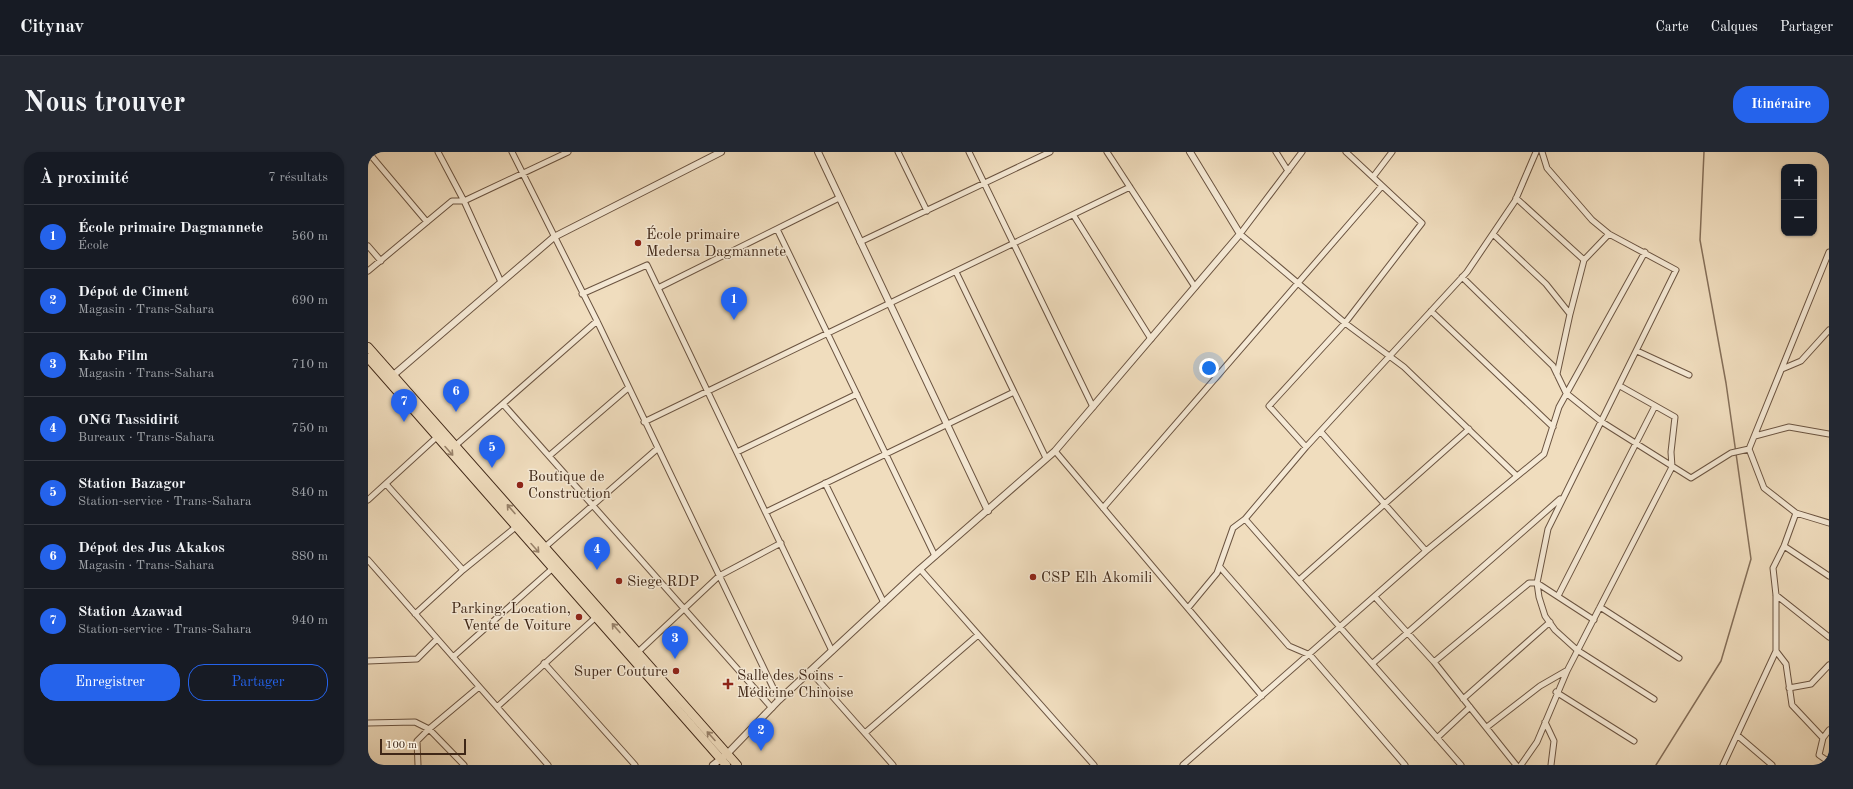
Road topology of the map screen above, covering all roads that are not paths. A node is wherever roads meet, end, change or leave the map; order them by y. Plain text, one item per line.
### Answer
1 (368, 152) edge
2 (438, 152) edge
3 (512, 152) edge
4 (568, 152) edge
5 (721, 152) edge
6 (818, 152) edge
7 (898, 152) edge
8 (969, 152) edge
9 (1050, 152) edge
10 (1108, 152) edge
11 (1190, 152) edge
12 (1276, 152) edge
13 (1302, 152) edge
14 (1346, 152) edge
15 (1392, 152) edge
16 (1536, 152) edge
17 (1542, 152) edge
18 (1288, 171) junction
19 (523, 174) junction
20 (1373, 177) junction
21 (984, 184) junction
22 (1382, 186) junction
23 (1130, 187) junction
24 (839, 198) junction
25 (1516, 198) junction
26 (464, 201) junction
27 (927, 210) junction
28 (1074, 216) junction
29 (427, 222) junction
30 (777, 229) junction
31 (1240, 234) junction
32 (1492, 234) junction
33 (1609, 234) junction
34 (554, 237) junction
35 (860, 242) junction
36 (1014, 244) junction
37 (368, 246) edge
38 (1645, 252) junction
39 (1829, 254) edge
40 (1584, 260) junction
41 (381, 261) junction
42 (368, 271) edge
43 (956, 272) junction
44 (1462, 277) junction
45 (501, 282) junction
46 (1298, 283) junction
47 (1195, 287) junction
48 (658, 288) junction
49 (582, 294) junction
50 (890, 304) junction
51 (1431, 311) junction
52 (1570, 314) junction
53 (597, 321) junction
54 (1345, 323) junction
55 (1829, 330) edge
56 (828, 334) junction
57 (1151, 339) junction
58 (368, 346) edge
59 (1637, 352) junction
60 (1390, 357) junction
61 (368, 358) edge
62 (1782, 369) junction
63 (1557, 374) junction
64 (1689, 375) dead end
65 (390, 378) junction
66 (1620, 386) junction
67 (628, 388) junction
68 (708, 392) junction
69 (1014, 392) junction
70 (1566, 393) junction
71 (857, 394) junction
72 (503, 404) junction
73 (1655, 406) junction
74 (1093, 407) junction
75 (644, 422) junction
76 (1602, 422) junction
77 (947, 425) junction
78 (1553, 427) junction
79 (1469, 429) junction
80 (1321, 432) junction
81 (1829, 434) edge
82 (440, 435) junction
83 (1755, 436) junction
84 (1636, 444) junction
85 (456, 445) junction
86 (1306, 447) junction
87 (657, 449) junction
88 (1749, 449) junction
89 (1055, 451) junction
90 (737, 452) junction
91 (886, 454) junction
92 (549, 456) junction
93 (1046, 458) junction
94 (1672, 467) junction
95 (1517, 476) junction
96 (825, 483) junction
97 (386, 484) junction
98 (1563, 497) junction
99 (368, 500) edge
100 (1384, 504) junction
101 (593, 506) junction
102 (1103, 508) junction
103 (988, 511) junction
104 (766, 512) junction
105 (1796, 514) junction
106 (1245, 519) junction
107 (1829, 523) edge
108 (520, 524) junction
109 (781, 543) junction
110 (1784, 546) junction
111 (545, 547) junction
112 (1426, 551) junction
113 (935, 556) junction
114 (368, 560) edge
115 (1220, 567) junction
116 (553, 568) junction
117 (920, 569) junction
118 (463, 570) junction
119 (719, 576) junction
120 (1829, 576) edge
121 (1299, 580) junction
122 (1537, 583) junction
123 (1776, 595) junction
124 (1558, 596) junction
125 (1375, 597) junction
126 (884, 603) junction
127 (1600, 607) junction
128 (1188, 608) junction
129 (684, 609) junction
130 (415, 614) junction
131 (596, 616) junction
132 (1594, 620) junction
133 (1550, 622) junction
134 (1341, 628) junction
135 (1408, 633) junction
136 (978, 635) junction
137 (1829, 637) edge
138 (437, 639) junction
139 (1577, 650) junction
140 (832, 651) junction
141 (1776, 651) junction
142 (637, 653) junction
143 (1310, 655) junction
144 (453, 657) junction
145 (1679, 658) dead end
146 (368, 661) edge
147 (1434, 662) junction
148 (544, 663) junction
149 (1373, 664) junction
150 (1829, 665) edge
151 (810, 671) junction
152 (1567, 671) junction
153 (479, 686) junction
154 (1789, 688) junction
155 (1556, 692) junction
156 (1262, 696) junction
157 (1463, 699) junction
158 (1654, 699) dead end
159 (779, 700) junction
160 (497, 707) junction
161 (772, 708) junction
162 (1470, 708) junction
163 (1545, 722) junction
164 (368, 723) edge
165 (1487, 727) junction
166 (429, 729) junction
167 (1829, 730) edge
168 (865, 733) junction
169 (1737, 734) junction
170 (1437, 738) junction
171 (1823, 738) junction
172 (1634, 741) dead end
173 (723, 756) junction
174 (1829, 762) edge
175 (418, 765) edge
176 (464, 765) edge
177 (548, 765) edge
178 (635, 765) edge
179 (713, 765) edge
180 (726, 765) edge
181 (737, 765) edge
182 (893, 765) edge
183 (1094, 765) edge
184 (1183, 765) edge
185 (1405, 765) edge
186 (1460, 765) edge
187 (1516, 765) edge
188 (1521, 765) edge
189 (1551, 765) edge
190 (1723, 765) edge
191 (1772, 765) edge

1 - 29 street
2 - 26 street
3 - 19 street
4 - 19 street
5 - 34 street
6 - 24 street
7 - 27 street
8 - 21 street
9 - 21 street
10 - 23 street
11 - 31 street
12 - 18 street
13 - 18 street
14 - 20 street
15 - 20 street
16 - 25 street
17 - 33 street
18 - 31 street
19 - 26 street
19 - 34 street
20 - 22 street
21 - 27 street
21 - 36 street
22 - 46 street
22 - 54 street
23 - 28 street
23 - 47 street
24 - 30 street
24 - 35 street
25 - 32 street
25 - 40 street
26 - 29 street
26 - 45 street
27 - 35 street
28 - 36 street
28 - 57 street
29 - 41 street
30 - 48 street
30 - 56 street
31 - 46 street
31 - 47 street
32 - 44 street
32 - 52 street
33 - 38 street
33 - 40 street
34 - 45 street
34 - 49 street
35 - 50 street
36 - 43 street
36 - 74 street
37 - 41 street
38 - 59 street
38 - 70 street
39 - 62 street
40 - 52 street
41 - 42 street
43 - 50 street
43 - 69 street
44 - 51 street
44 - 63 street
45 - 65 street
46 - 54 street
46 - 102 street
47 - 57 street
48 - 49 street
48 - 68 street
49 - 53 street
50 - 56 street
50 - 77 street
51 - 60 street
51 - 78 street
52 - 63 street
53 - 67 street
53 - 72 street
54 - 60 street
54 - 86 street
55 - 62 street
56 - 68 street
56 - 71 street
57 - 74 street
58 - 65 main road
59 - 64 street
59 - 66 street
60 - 79 street
60 - 80 street
61 - 65 main road
62 - 83 street
63 - 70 street
65 - 82 main road
66 - 73 street
66 - 76 street
67 - 75 street
67 - 92 street
68 - 75 street
68 - 90 street
69 - 77 street
69 - 93 street
70 - 76 street
70 - 78 street
71 - 90 street
71 - 91 street
72 - 85 street
72 - 92 street
73 - 84 street
73 - 94 street
74 - 89 street
75 - 87 street
76 - 84 street
76 - 98 street
77 - 91 street
77 - 103 street
78 - 95 street
79 - 95 street
79 - 100 street
80 - 86 street
80 - 100 street
81 - 83 street
82 - 85 main road
82 - 97 street
82 -> 108 main road
83 - 88 street
84 - 94 street
84 - 124 street
108 -> 85 main road
86 - 106 street
87 - 101 street
87 - 119 street
88 - 94 street
88 - 105 street
89 - 93 street
89 - 102 street
90 - 104 street
91 - 96 street
91 - 113 street
92 - 101 street
93 - 103 street
94 - 127 street
95 - 112 street
96 - 104 street
96 - 126 street
97 - 99 street
97 - 118 street
98 - 122 street
98 - 135 street
100 - 112 street
100 - 121 street
101 - 111 street
101 - 129 street
102 - 128 street
103 - 113 street
104 - 109 street
105 - 107 street
105 - 110 street
106 - 115 street
106 - 121 street
108 - 111 main road
108 -> 116 main road
108 - 118 street
109 - 119 street
109 - 140 street
110 - 120 street
110 - 123 street
142 -> 111 main road
112 - 125 street
113 - 117 street
114 - 130 street
115 - 128 street
115 - 143 street
116 - 131 main road
116 - 144 street
117 - 126 street
117 - 136 street
118 - 130 street
119 - 129 street
119 - 159 street
121 - 134 street
122 - 124 street
122 - 133 street
122 - 147 street
123 - 137 street
123 - 141 street
124 - 132 street
125 - 134 street
125 - 135 street
126 - 140 street
127 - 132 street
127 - 145 street
128 - 156 street
129 - 142 street
129 - 161 street
130 - 138 street
131 - 148 street
131 - 173 main road
132 - 139 street
133 - 139 street
133 - 157 street
134 - 143 street
134 - 149 street
135 - 147 street
135 - 149 street
136 - 168 street
136 - 183 street
138 - 144 street
138 - 146 street
139 - 152 street
139 - 158 street
140 - 151 street
141 - 154 street
141 - 169 street
173 -> 142 main road
143 - 156 street
143 - 185 street
144 - 153 street
147 - 157 street
148 - 160 street
148 - 178 street
149 - 170 street
150 - 154 street
151 - 159 street
151 - 168 street
152 - 155 street
152 - 165 street
153 - 160 street
153 - 166 street
154 - 171 street
155 - 163 street
155 - 172 street
156 - 184 street
157 - 162 street
159 - 161 street
160 - 177 street
161 - 173 street
162 - 165 street
162 - 170 street
163 - 188 street
163 - 189 street
164 - 166 street
165 - 187 street
166 - 175 street
166 - 176 street
167 - 171 street
168 - 182 street
169 - 190 street
169 - 191 street
170 - 186 street
171 - 174 street
173 - 179 street
173 - 180 main road
173 - 181 main road

